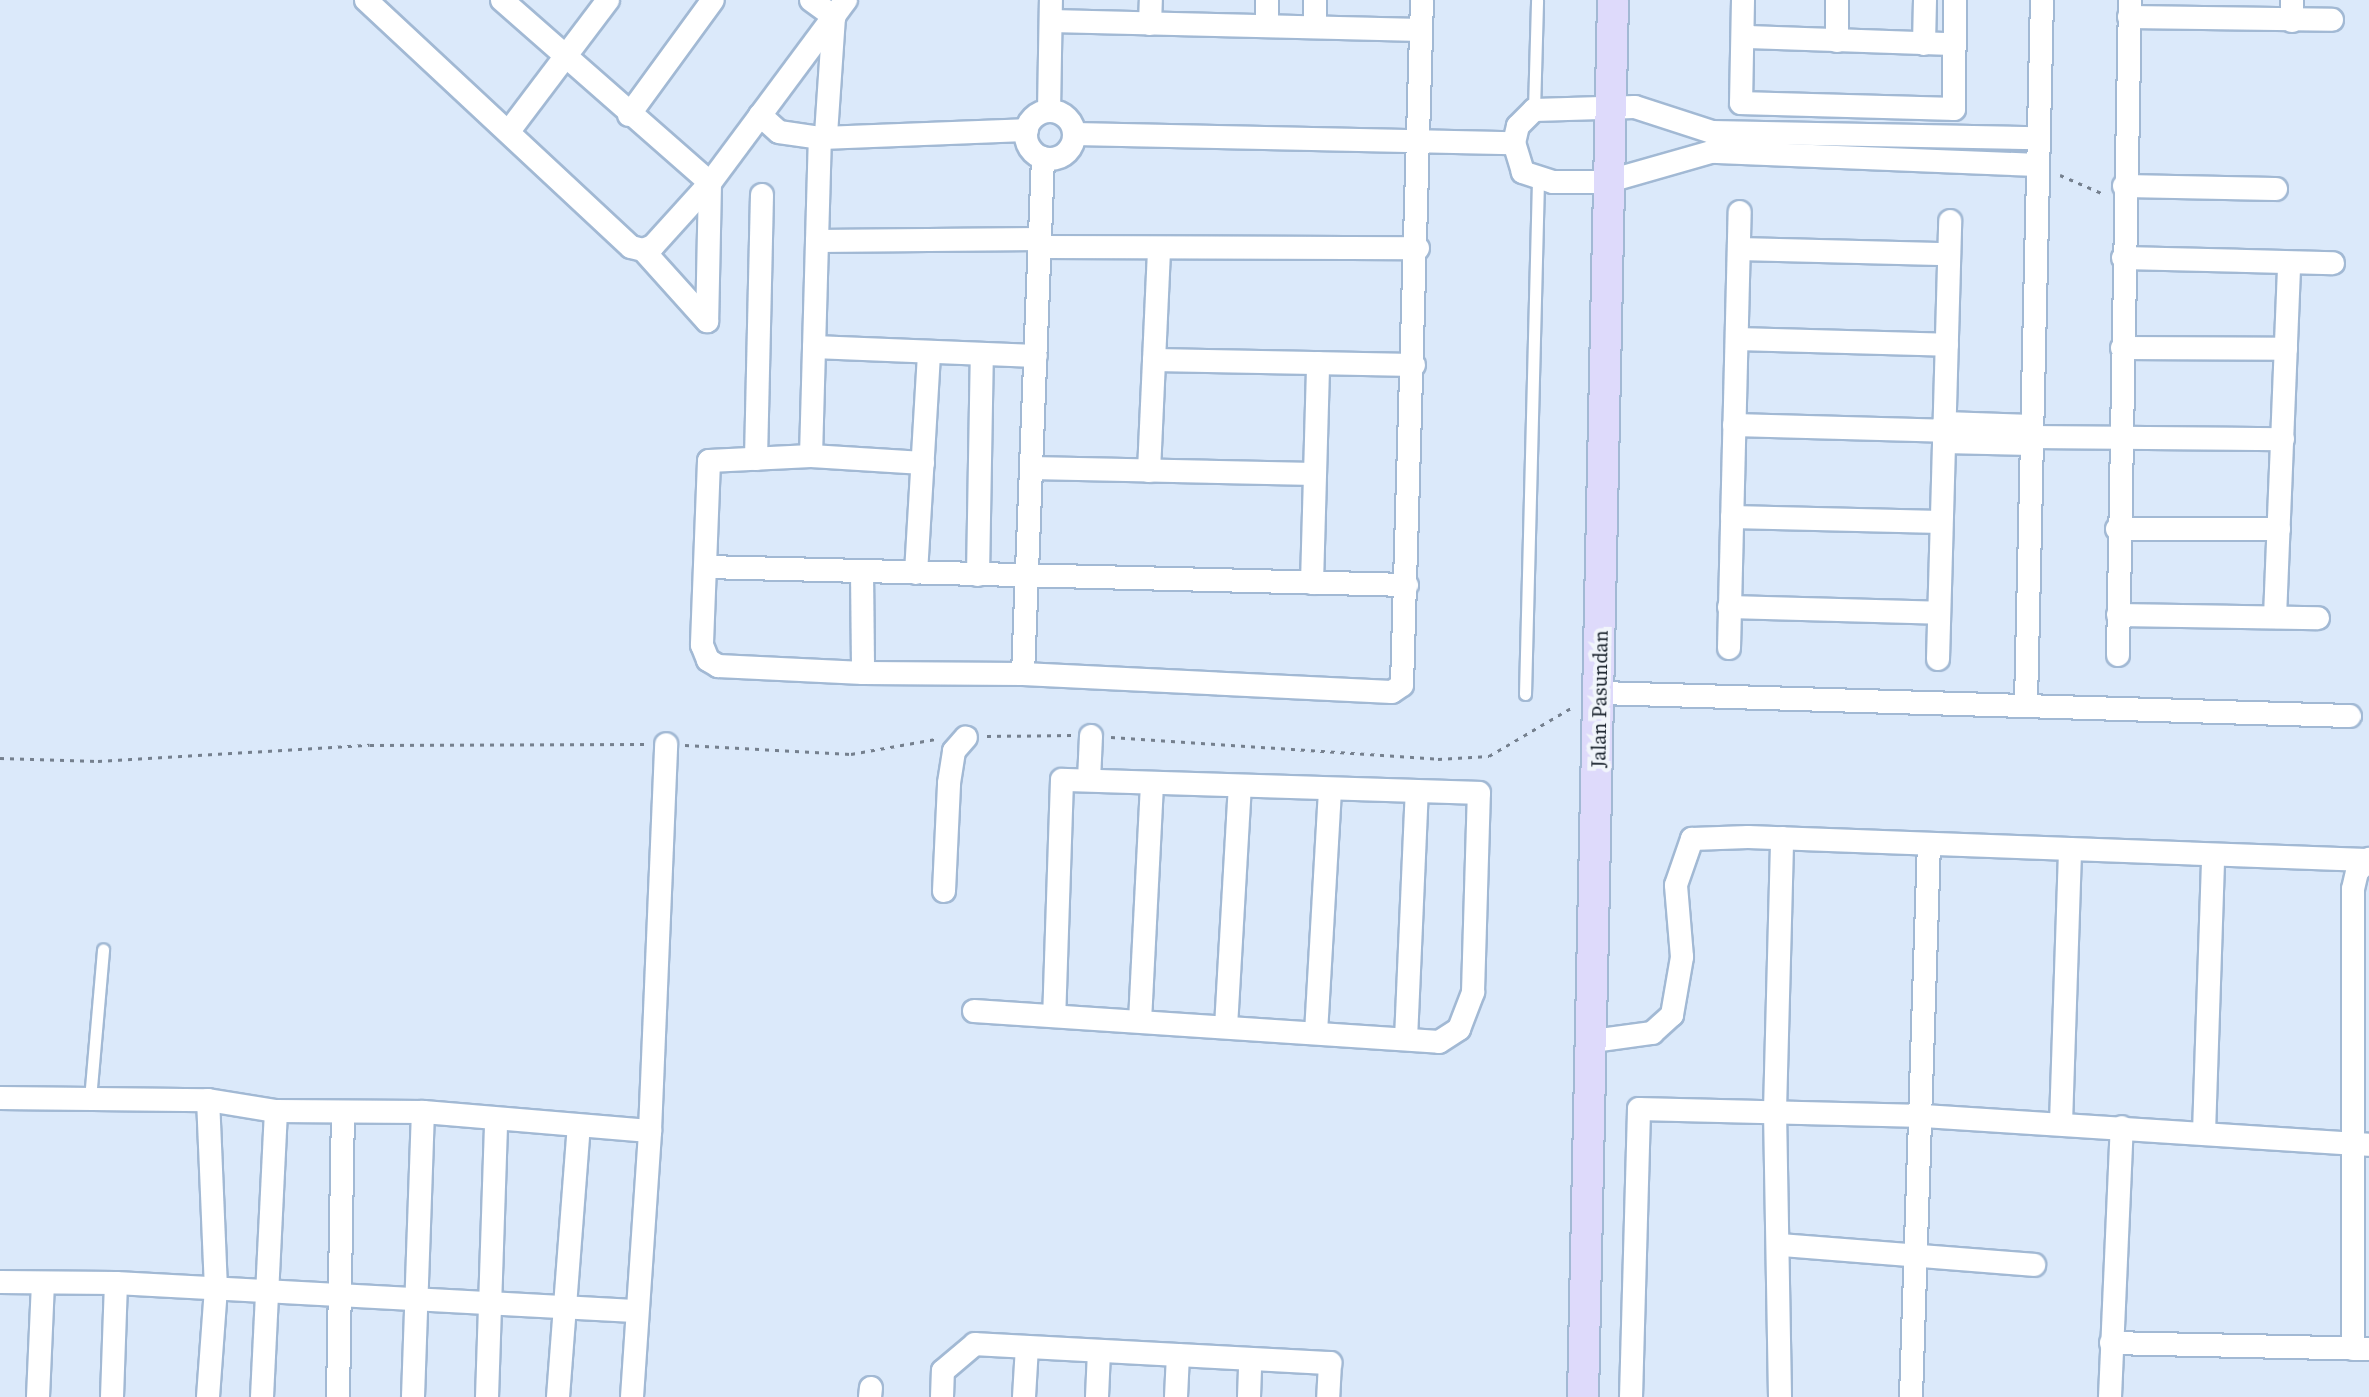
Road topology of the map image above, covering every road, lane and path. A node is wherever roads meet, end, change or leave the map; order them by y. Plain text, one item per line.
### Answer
1 (502, 0) edge
2 (608, 0) edge
3 (713, 0) edge
4 (811, 0) edge
5 (1151, 0) edge
6 (1267, 0) edge
7 (1315, 0) edge
8 (1422, 0) edge
9 (1537, 0) edge
10 (1613, 0) edge
11 (1743, 0) edge
12 (1837, 0) edge
13 (1925, 0) edge
14 (1955, 0) edge
15 (2042, 0) edge
16 (380, 5) edge
17 (840, 8) edge
18 (2129, 9) edge
19 (1051, 10) edge
20 (2292, 10) edge
21 (2332, 20) dead end
22 (1150, 24) junction
23 (1267, 26) junction
24 (1315, 26) junction
25 (1421, 30) junction
26 (1744, 32) junction
27 (1837, 41) junction
28 (1924, 44) junction
29 (1952, 44) junction
30 (563, 59) junction
31 (1610, 108) junction
32 (1534, 110) junction
33 (1049, 111) junction
34 (629, 115) junction
35 (760, 115) junction
36 (1027, 130) junction
37 (509, 131) junction
38 (1074, 134) junction
39 (823, 137) junction
40 (2038, 138) junction
41 (1514, 143) junction
42 (1421, 145) junction
43 (1043, 158) junction
44 (2038, 165) junction
45 (1538, 180) junction
46 (1606, 182) junction
47 (710, 183) junction
48 (2276, 189) dead end
49 (2124, 194) junction
50 (762, 195) dead end
51 (1740, 212) dead end
52 (1950, 221) dead end
53 (817, 241) junction
54 (1040, 243) junction
55 (1159, 248) junction
56 (1418, 248) junction
57 (1739, 249) junction
58 (643, 250) junction
59 (1949, 254) junction
60 (2123, 258) junction
61 (2289, 263) junction
62 (2333, 263) dead end
63 (1737, 339) junction
64 (1947, 345) junction
65 (814, 347) junction
66 (2122, 348) junction
67 (2286, 349) junction
68 (929, 353) junction
69 (982, 354) junction
70 (1036, 356) junction
71 (1154, 360) junction
72 (1318, 363) junction
73 (1414, 365) junction
74 (1734, 425) junction
75 (1944, 432) junction
76 (2032, 436) junction
77 (2120, 438) junction
78 (2283, 439) junction
79 (811, 456) junction
80 (756, 459) junction
81 (923, 463) junction
82 (1031, 468) junction
83 (1149, 471) junction
84 (1315, 474) junction
85 (1732, 517) junction
86 (1941, 522) junction
87 (2117, 529) junction
88 (2279, 529) junction
89 (706, 567) junction
90 (862, 571) junction
91 (916, 573) junction
92 (978, 575) junction
93 (1028, 576) junction
94 (1312, 583) junction
95 (1407, 585) junction
96 (1729, 607) junction
97 (1939, 613) junction
98 (2118, 615) junction
99 (2275, 617) junction
100 (2318, 618) dead end
101 (1729, 648) dead end
102 (2118, 655) dead end
103 (1938, 659) dead end
104 (863, 673) junction
105 (1023, 674) junction
106 (1601, 693) junction
107 (1525, 694) dead end
108 (2026, 703) junction
109 (2350, 716) dead end
110 (1091, 736) junction
111 (966, 737) junction
112 (666, 744) junction
113 (0, 758) edge
114 (1089, 780) junction
115 (1152, 783) junction
116 (1240, 786) junction
117 (1330, 789) junction
118 (1417, 792) junction
119 (1782, 838) junction
120 (1929, 844) junction
121 (2070, 849) junction
122 (2213, 855) junction
123 (2368, 860) edge
124 (944, 891) dead end
125 (103, 950) dead end
126 (974, 1011) dead end
127 (1054, 1016) junction
128 (1140, 1021) junction
129 (1226, 1027) junction
130 (1316, 1033) junction
131 (1406, 1039) junction
132 (1593, 1041) junction
133 (0, 1098) edge
134 (90, 1099) junction
135 (208, 1100) junction
136 (276, 1111) junction
137 (1775, 1111) junction
138 (343, 1112) junction
139 (423, 1112) junction
140 (1923, 1116) junction
141 (496, 1119) junction
142 (2061, 1123) junction
143 (579, 1127) junction
144 (2122, 1127) junction
145 (650, 1131) junction
146 (2204, 1133) junction
147 (2361, 1145) edge
148 (1781, 1245) junction
149 (1919, 1256) junction
150 (2034, 1265) dead end
151 (0, 1282) edge
152 (43, 1283) junction
153 (116, 1283) junction
154 (216, 1289) junction
155 (267, 1293) junction
156 (343, 1294) junction
157 (417, 1302) junction
158 (490, 1305) junction
159 (561, 1308) junction
160 (634, 1311) junction
161 (2111, 1343) junction
162 (1027, 1347) junction
163 (2361, 1349) edge
164 (1099, 1351) junction
165 (1178, 1355) junction
166 (1250, 1359) junction
167 (38, 1397) edge
168 (112, 1397) edge
169 (208, 1397) edge
170 (262, 1397) edge
171 (338, 1397) edge
172 (413, 1397) edge
173 (487, 1397) edge
174 (558, 1397) edge
175 (632, 1397) edge
176 (942, 1397) edge
177 (1024, 1397) edge
178 (1097, 1397) edge
179 (1176, 1397) edge
180 (1249, 1397) edge
181 (1328, 1397) edge
182 (1583, 1397) edge
183 (1631, 1397) edge
184 (1780, 1397) edge
185 (1911, 1397) edge
186 (2110, 1397) edge

1 - 30 street
2 - 30 street
3 - 34 street
4 - 17 street
5 - 22 street
6 - 23 street
7 - 24 street
8 - 25 street
9 - 32 lane
10 - 31 street, Jalan Pasundan
11 - 26 street
12 - 27 street
13 - 28 street
14 - 29 street
15 - 40 street
16 - 37 street
17 - 35 street
17 - 39 street
18 - 20 street
18 - 49 street
19 - 22 street
19 - 33 street
20 - 21 street
22 - 23 street
23 - 24 street
24 - 25 street
25 - 42 street
26 - 27 street
26 - 29 street
27 - 28 street
28 - 29 street
30 - 34 street
30 - 37 street
31 - 32 street
31 - 40 street
31 - 46 street, Jalan Pasundan
32 - 41 street
33 - 36 street
33 - 38 street
34 - 47 street
35 - 39 street
35 - 47 street
36 - 39 street
36 - 43 street
37 - 58 street
38 - 42 street
38 - 43 street
39 - 53 street
40 - 44 street
41 - 42 street
41 - 45 street
42 - 56 street
43 - 54 street
44 - 46 street
44 - 49 path
44 - 76 street
45 - 46 street
45 - 107 lane
46 - 106 street, Jalan Pasundan
47 - 58 street
47 - 58 street
48 - 49 street
49 - 60 street
50 - 80 street
51 - 57 street
52 - 59 street
53 - 54 street
53 - 65 street
54 - 55 street
54 - 70 street
55 - 56 street
55 - 71 street
56 - 73 street
57 - 59 street
57 - 63 street
59 - 64 street
60 - 61 street
60 - 66 street
61 - 62 street
61 - 67 street
63 - 64 street
63 - 74 street
64 - 75 street
65 - 68 street
65 - 79 street
66 - 67 street
66 - 77 street
67 - 78 street
68 - 69 street
68 - 81 street
69 - 70 street
69 - 92 street
70 - 82 street
71 - 72 street
71 - 83 street
72 - 73 street
72 - 84 street
73 - 95 street
74 - 75 street
74 - 85 street
75 - 76 street
75 - 86 street
76 - 77 street
76 - 108 street
77 - 78 street
77 - 87 street
78 - 88 street
79 - 80 street
79 - 81 street
80 - 89 street
81 - 91 street
82 - 83 street
82 - 93 street
83 - 84 street
84 - 94 street
85 - 86 street
85 - 96 street
86 - 97 street
87 - 88 street
87 - 98 street
88 - 99 street
89 - 90 street
89 - 104 street
90 - 91 street
90 - 104 street
91 - 92 street
92 - 93 street
93 - 94 street
93 - 105 street
94 - 95 street
95 - 105 street
96 - 97 street
96 - 101 street
97 - 103 street
98 - 99 street
98 - 102 street
99 - 100 street
104 - 105 street
106 - 108 street
106 - 110 path
106 - 132 street, Jalan Pasundan
108 - 109 street
110 - 111 path
110 - 114 street
111 - 112 path
111 - 124 street
112 - 113 path
112 - 145 street
114 - 115 street
114 - 127 street
115 - 116 street
115 - 128 street
116 - 117 street
116 - 129 street
117 - 118 street
117 - 130 street
118 - 131 street
118 - 131 street
119 - 120 street
119 - 132 street
119 - 137 street
120 - 121 street
120 - 140 street
121 - 122 street
121 - 142 street
122 - 123 street
122 - 146 street
123 - 147 street
125 - 134 lane
126 - 127 street
127 - 128 street
128 - 129 street
129 - 130 street
130 - 131 street
132 - 182 street, Jalan Pasundan
133 - 134 street
134 - 135 street
135 - 136 street
135 - 154 street
136 - 138 street
136 - 155 street
137 - 140 street
137 - 148 street
137 - 183 street
138 - 139 street
138 - 156 street
139 - 141 street
139 - 157 street
140 - 142 street
140 - 149 street
141 - 143 street
141 - 158 street
142 - 144 street
143 - 145 street
143 - 159 street
144 - 146 street
144 - 161 street
145 - 160 street
146 - 147 street
147 - 163 street
148 - 149 street
148 - 184 street
149 - 150 street
149 - 185 street
151 - 152 street
152 - 153 street
152 - 167 street
153 - 154 street
153 - 168 street
154 - 155 street
154 - 169 street
155 - 156 street
155 - 170 street
156 - 157 street
156 - 171 street
157 - 158 street
157 - 172 street
158 - 159 street
158 - 173 street
159 - 160 street
159 - 174 street
160 - 175 street
161 - 163 street
161 - 186 street
162 - 164 street
162 - 176 street
162 - 177 street
164 - 165 street
164 - 178 street
165 - 166 street
165 - 179 street
166 - 180 street
166 - 181 street

